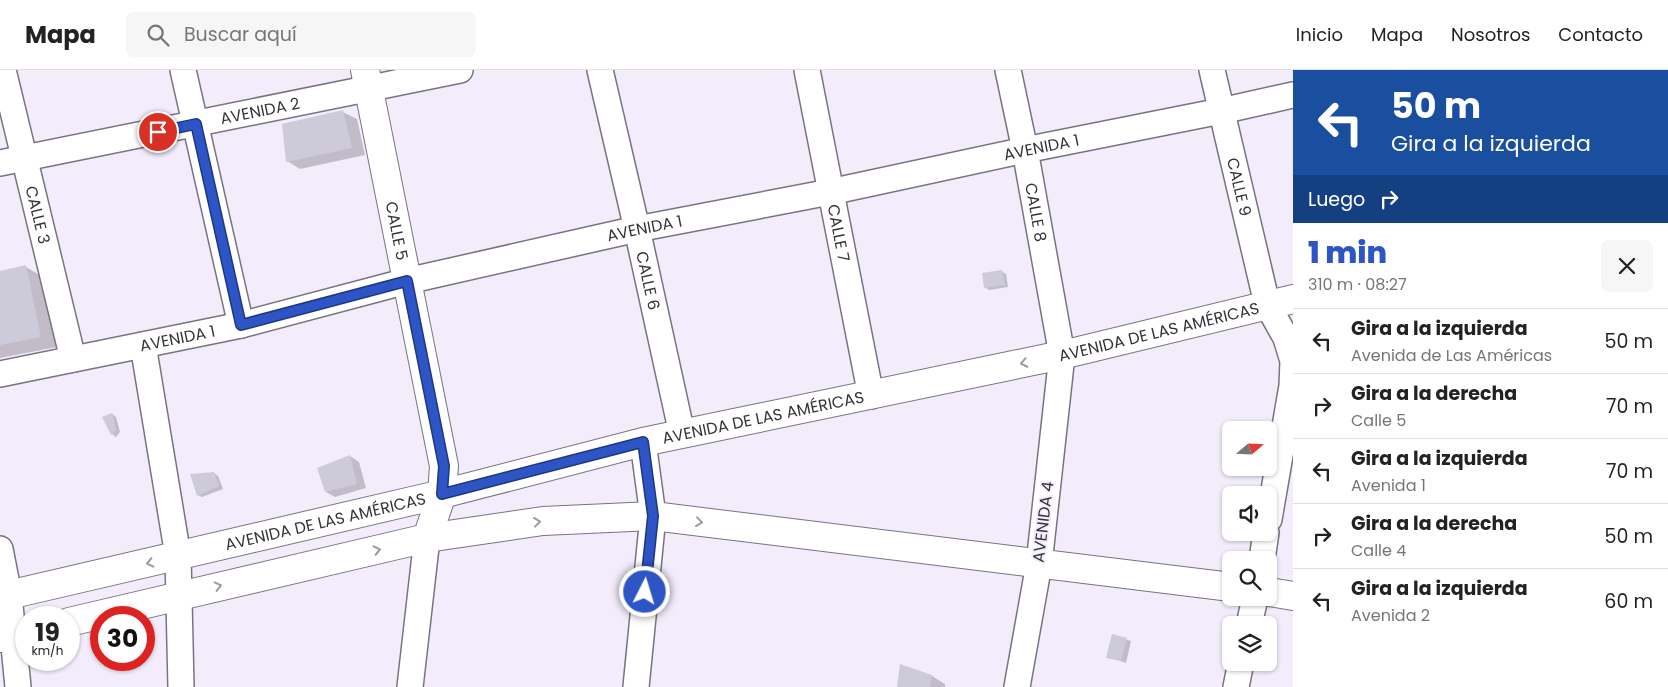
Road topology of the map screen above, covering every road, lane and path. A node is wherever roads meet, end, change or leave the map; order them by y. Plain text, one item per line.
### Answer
1 (2, 70) edge
2 (183, 70) edge
3 (460, 70) edge
4 (600, 70) edge
5 (807, 70) edge
6 (1008, 70) edge
7 (1212, 70) edge
8 (367, 80) edge
9 (1293, 95) edge
10 (1221, 111) junction
11 (196, 124) junction
12 (1026, 150) junction
13 (12, 161) edge
14 (830, 192) junction
15 (637, 229) junction
16 (407, 281) junction
17 (1280, 301) edge
18 (241, 325) junction
19 (144, 345) junction
20 (1062, 355) junction
21 (73, 359) junction
22 (0, 374) edge
23 (871, 396) junction
24 (682, 434) junction
25 (643, 442) junction
26 (1275, 486) edge
27 (442, 494) junction
28 (653, 516) junction
29 (427, 538) junction
30 (0, 549) edge
31 (178, 556) junction
32 (1039, 564) junction
33 (1222, 586) edge
34 (1277, 593) edge
35 (4, 596) edge
36 (178, 596) junction
37 (1293, 596) edge
38 (80, 619) edge
39 (13, 635) edge
40 (1240, 671) edge
41 (18, 687) edge
42 (181, 687) edge
43 (410, 687) edge
44 (636, 687) edge
45 (1018, 687) edge
46 (1236, 687) edge

1 - 13 street, CALLE 3
2 - 11 street
3 - 8 street, AVENIDA 2
4 - 15 street, CALLE 6
5 - 14 street, CALLE 7
6 - 12 street, CALLE 8
7 - 10 street, CALLE 9
8 - 11 street, AVENIDA 2
8 - 16 main road, CALLE 5
9 - 10 street, AVENIDA 1
10 - 12 street, AVENIDA 1
10 - 17 street, CALLE 9
11 - 13 street, AVENIDA 2
11 - 18 street
12 - 14 street, AVENIDA 1
12 - 20 street, CALLE 8
13 - 21 street, CALLE 3
14 - 15 street, AVENIDA 1
14 - 23 street, CALLE 7
15 - 16 street, AVENIDA 1
15 - 24 street, CALLE 6
16 - 18 street, AVENIDA 1
16 - 27 main road, CALLE 5
17 - 20 main road, AVENIDA DE LAS AMÉRICAS
17 - 26 street, CALLE 9
18 - 19 street, AVENIDA 1
19 - 21 street, AVENIDA 1
19 - 31 street
20 -> 23 main road, AVENIDA DE LAS AMÉRICAS
20 - 32 street, AVENIDA 4
21 - 22 street, AVENIDA 1
23 - 24 main road, AVENIDA DE LAS AMÉRICAS
24 - 25 main road, AVENIDA DE LAS AMÉRICAS
25 - 27 main road, AVENIDA DE LAS AMÉRICAS
25 - 28 street
27 - 29 main road, CALLE 5
27 - 31 main road, AVENIDA DE LAS AMÉRICAS
29 -> 28 main road
28 -> 32 main road
28 - 44 street
36 -> 29 main road
29 - 43 street
30 - 35 street
31 -> 35 main road, AVENIDA DE LAS AMÉRICAS
31 - 36 street
32 - 33 main road
32 - 45 street, AVENIDA 4
34 - 37 main road
35 - 39 street
36 - 38 main road
36 - 42 street
39 - 41 street
40 - 46 street

